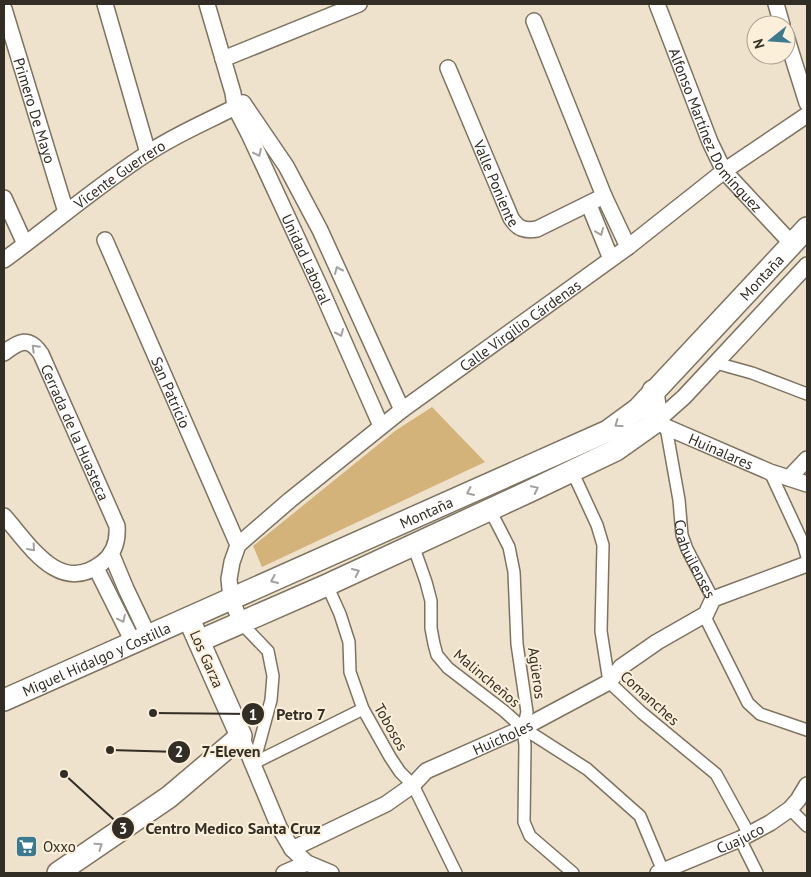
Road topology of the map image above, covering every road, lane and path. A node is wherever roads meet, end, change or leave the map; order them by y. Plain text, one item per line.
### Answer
1 (105, 4) edge
2 (207, 4) edge
3 (359, 4) edge
4 (657, 4) edge
5 (4, 9) edge
6 (327, 10) edge
7 (534, 21) dead end
8 (8, 37) edge
9 (223, 59) junction
10 (795, 65) edge
11 (448, 68) dead end
12 (237, 101) junction
13 (807, 103) edge
14 (807, 115) edge
15 (148, 152) junction
16 (724, 171) junction
17 (604, 196) junction
18 (4, 198) edge
19 (588, 205) junction
20 (66, 212) junction
21 (807, 228) edge
22 (105, 240) dead end
23 (25, 244) junction
24 (792, 244) junction
25 (628, 247) junction
26 (611, 259) junction
27 (4, 260) edge
28 (807, 265) edge
29 (4, 353) edge
30 (716, 363) junction
31 (653, 391) junction
32 (807, 394) edge
33 (638, 409) junction
34 (402, 410) junction
35 (662, 424) junction
36 (381, 426) junction
37 (807, 459) edge
38 (572, 471) junction
39 (770, 472) junction
40 (789, 478) junction
41 (807, 484) edge
42 (490, 510) junction
43 (4, 516) edge
44 (238, 545) junction
45 (413, 545) junction
46 (112, 553) junction
47 (807, 557) edge
48 (807, 564) edge
49 (96, 568) junction
50 (302, 568) junction
51 (319, 588) junction
52 (231, 598) junction
53 (714, 599) junction
54 (706, 614) junction
55 (188, 617) junction
56 (241, 623) junction
57 (140, 639) junction
58 (199, 641) junction
59 (608, 682) junction
60 (4, 700) edge
61 (363, 709) junction
62 (522, 728) junction
63 (807, 730) edge
64 (242, 736) junction
65 (254, 763) junction
66 (413, 785) junction
67 (807, 785) edge
68 (790, 809) junction
69 (807, 826) edge
70 (745, 836) junction
71 (292, 849) junction
72 (307, 863) junction
73 (680, 869) edge
74 (660, 872) edge
75 (58, 873) edge
76 (284, 873) edge
77 (331, 873) edge
78 (456, 873) edge
79 (573, 873) edge
80 (757, 873) edge

1 - 15 street
2 - 9 street, Unidad Laboral
3 - 6 street
4 - 16 street, Alfonso Martínez Domínguez
5 - 8 street, Primero De Mayo
6 - 9 street
7 - 17 street
8 - 20 street, Primero De Mayo
9 - 12 street, Unidad Laboral
10 - 13 street
11 - 19 street, Valle Poniente
12 - 15 street, Vicente Guerrero
34 -> 12 street, Unidad Laboral
12 -> 36 street, Unidad Laboral
14 - 16 street, Calle Virgilio Cárdenas
15 - 20 street, Vicente Guerrero
16 - 24 street, Alfonso Martínez Domínguez
16 - 25 street, Calle Virgilio Cárdenas
17 - 19 street, Valle Poniente
17 - 25 street
18 - 23 street
19 -> 26 street
20 - 23 street, Vicente Guerrero
21 - 24 main road, Montaña
22 - 44 street, San Patricio
23 - 27 street, Vicente Guerrero
24 - 31 main road, Montaña
25 - 26 street, Calle Virgilio Cárdenas
26 - 34 street, Calle Virgilio Cárdenas
28 - 30 street, Montaña
46 -> 29 street, Cerrada de la Huasteca
30 - 32 street
30 - 35 street, Montaña
31 - 33 main road, Montaña
31 - 35 main road
33 - 35 street, Huinalares
33 -> 50 main road, Montaña
34 - 36 street, Calle Virgilio Cárdenas
35 - 38 main road, Montaña
35 - 39 street, Huinalares
35 - 53 street, Coahuilenses
36 - 44 street, Calle Virgilio Cárdenas
37 - 40 street
42 -> 38 main road, Montaña
38 - 59 street, Comanches
39 - 40 street, Huinalares
39 - 47 street
40 - 41 street, Huinalares
42 - 45 main road, Montaña
42 - 62 street, Agüeros
43 -> 49 street
44 - 52 street
51 -> 45 main road, Montaña
45 - 62 street, Malincheños
46 - 49 street
46 - 57 street
48 - 53 street
49 -> 57 street
50 - 51 main road
50 -> 52 main road, Montaña
51 - 56 main road, Montaña
51 - 61 street, Tobosos
52 - 55 main road, Montaña
52 - 56 street
53 - 54 street, Coahuilenses
54 - 59 street, Huicholes
54 - 63 street, Coahuilenses
55 - 57 main road, Miguel Hidalgo y Costilla
55 - 58 main road, Los Garza
56 - 58 main road, Montaña
56 - 65 street
57 - 60 main road, Miguel Hidalgo y Costilla
58 - 64 main road, Los Garza
59 - 62 street, Huicholes
59 - 70 street, Comanches
61 - 65 street
61 - 66 street, Tobosos
62 - 66 street, Huicholes
62 - 74 street
62 - 79 street, Malincheños
64 - 65 street, Los Garza
75 -> 64 main road
65 - 71 street, Los Garza
66 - 71 street, Huicholes
66 - 78 street, Tobosos
67 - 68 street, Cuajuco
68 - 69 street
68 - 70 street, Cuajuco
70 - 73 street, Cuajuco
70 - 80 street
71 - 72 street, Los Garza
72 - 76 street
72 - 77 street, Los Garza
73 - 74 street, Cuajuco

